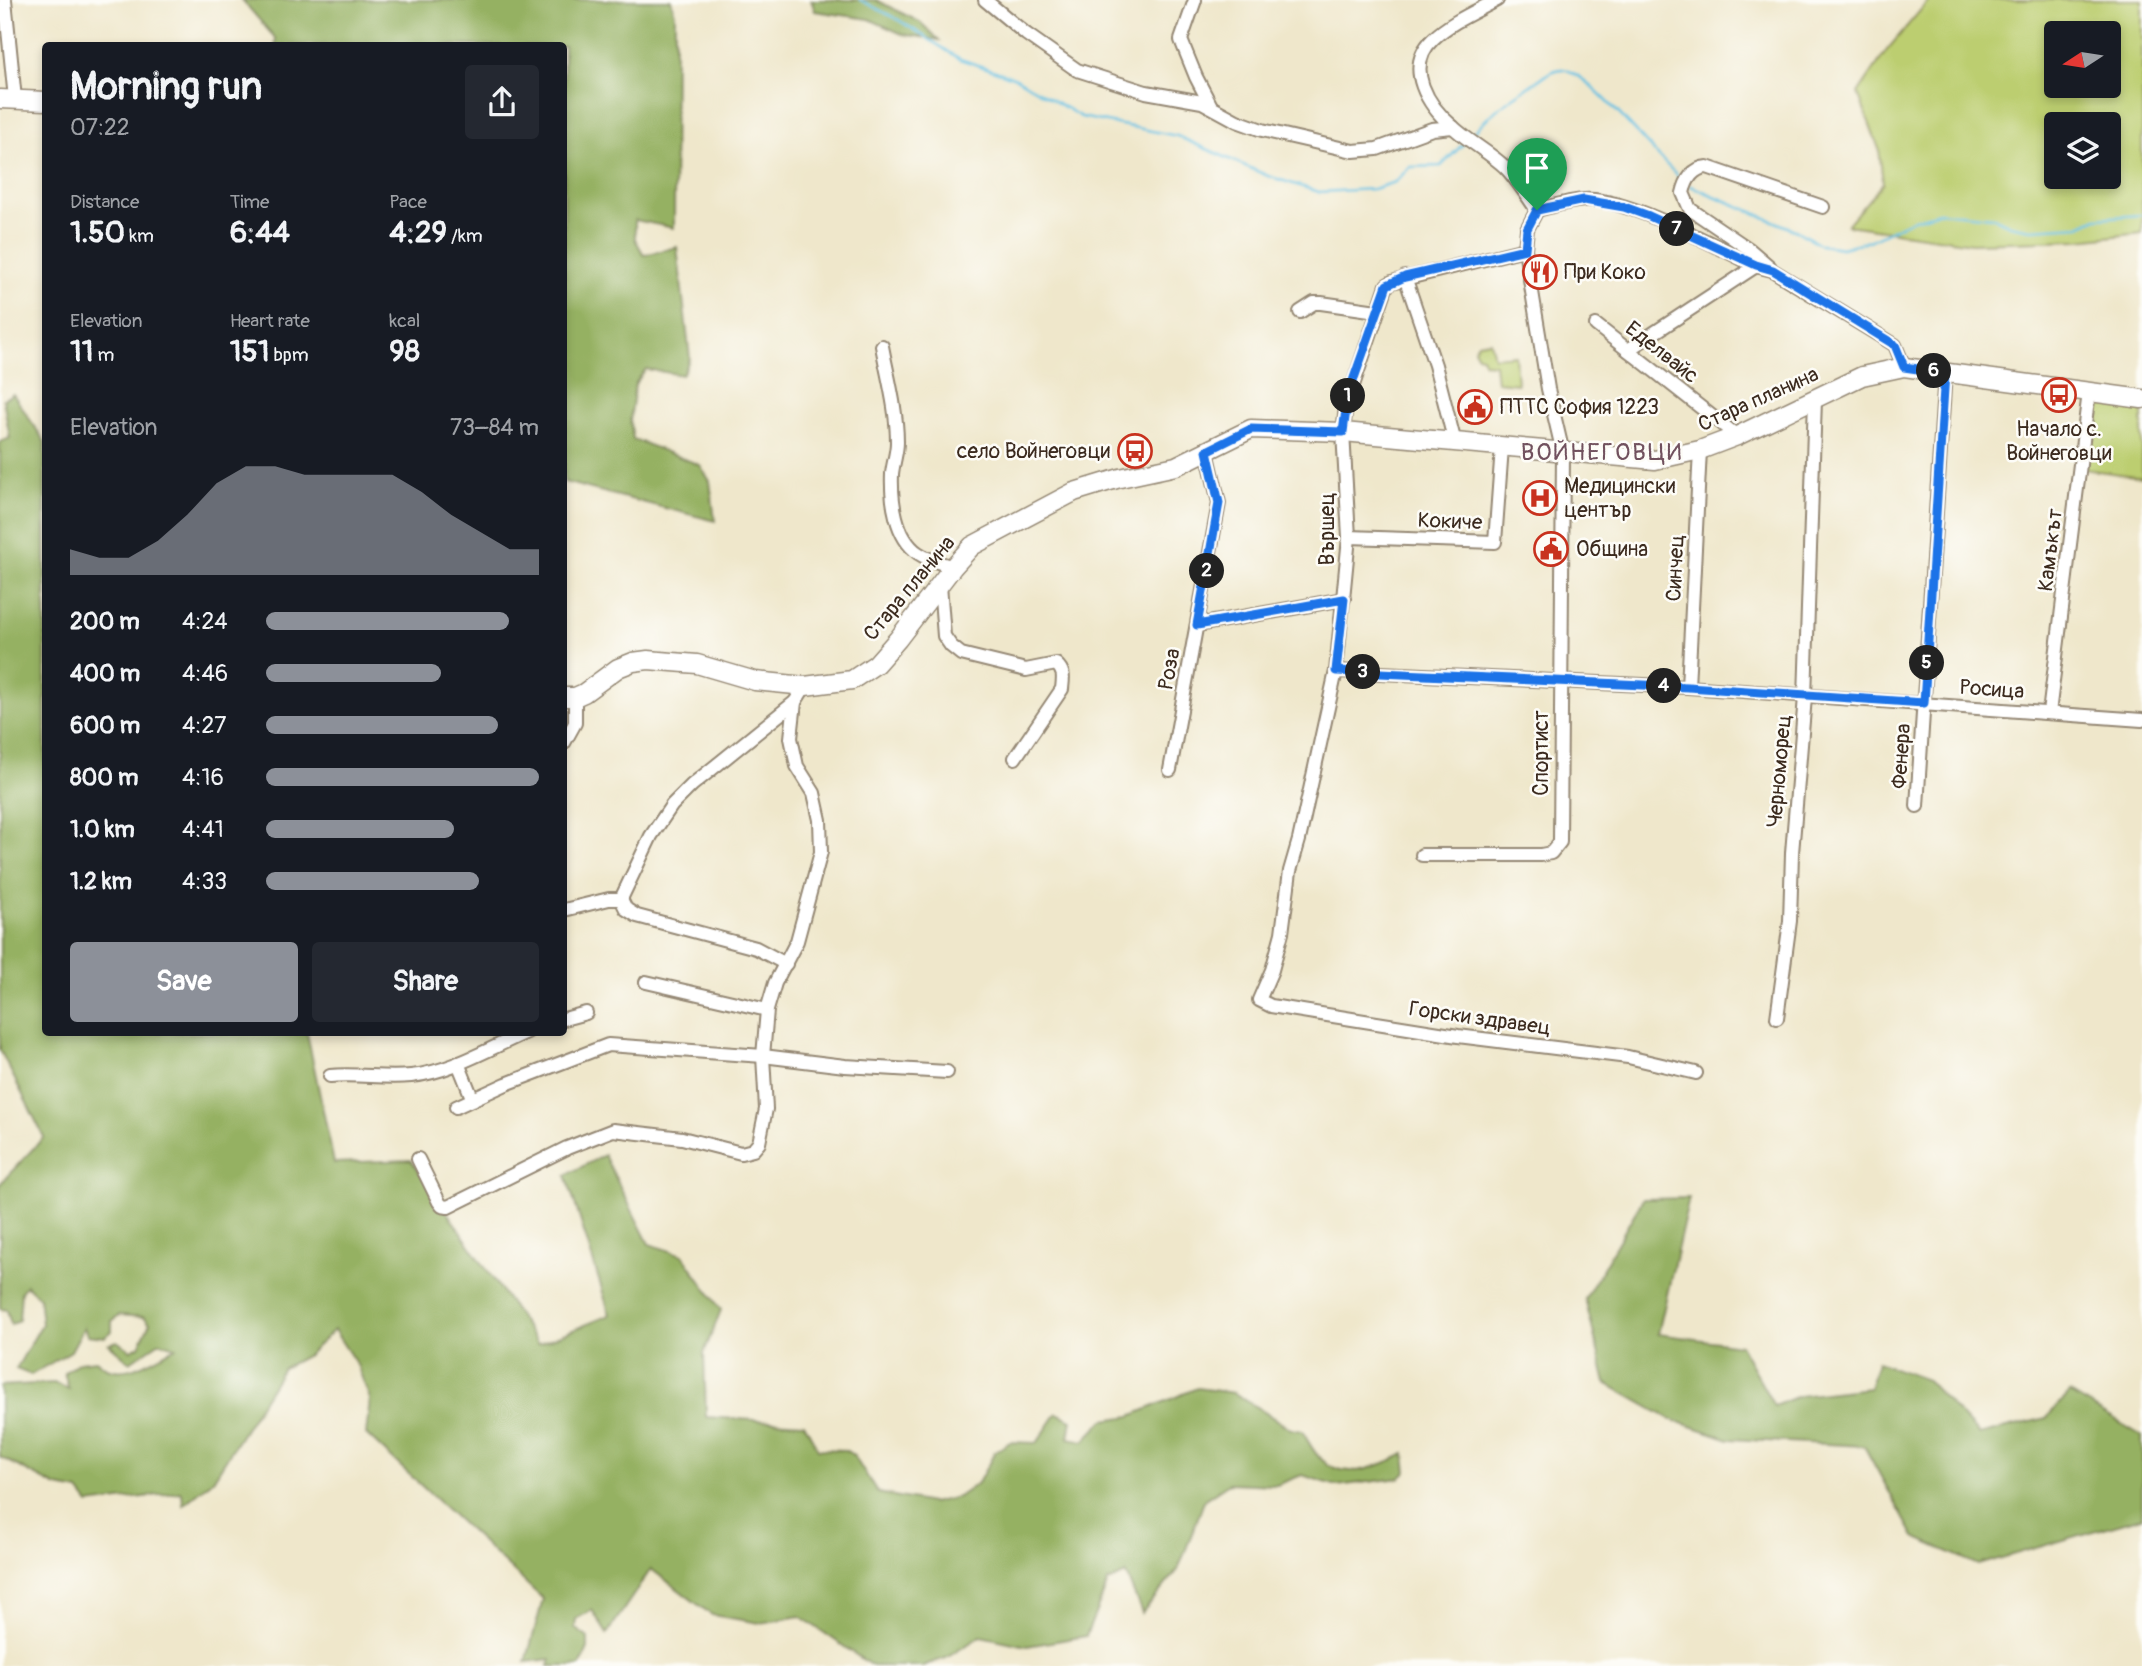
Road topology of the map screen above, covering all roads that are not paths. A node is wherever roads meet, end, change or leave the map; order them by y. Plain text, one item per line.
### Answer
1 (5, 0) edge
2 (985, 0) edge
3 (1195, 0) edge
4 (1497, 0) edge
5 (8, 99) edge
6 (42, 101) edge
7 (1211, 106) junction
8 (1452, 127) junction
9 (1823, 207) dead end
10 (1537, 210) junction
11 (1525, 249) junction
12 (1756, 265) junction
13 (1773, 270) junction
14 (1405, 277) junction
15 (1300, 312) dead end
16 (1377, 312) junction
17 (1596, 325) dead end
18 (882, 346) dead end
19 (1628, 349) junction
20 (1904, 367) junction
21 (1945, 373) junction
22 (2089, 392) junction
23 (2142, 399) edge
24 (1815, 400) junction
25 (1343, 432) junction
26 (1737, 436) junction
27 (1455, 443) junction
28 (1502, 447) junction
29 (1700, 450) junction
30 (1207, 451) junction
31 (1563, 453) junction
32 (1349, 537) junction
33 (953, 567) junction
34 (940, 585) junction
35 (1344, 599) junction
36 (1197, 625) junction
37 (1336, 671) junction
38 (1560, 681) junction
39 (805, 686) junction
40 (1688, 687) junction
41 (569, 697) edge
42 (1805, 697) junction
43 (794, 702) junction
44 (1924, 703) junction
45 (2049, 713) junction
46 (2142, 720) edge
47 (567, 738) edge
48 (1015, 758) dead end
49 (1170, 770) dead end
50 (1917, 806) dead end
51 (1422, 855) dead end
52 (621, 900) junction
53 (567, 909) edge
54 (786, 964) junction
55 (646, 982) dead end
56 (1259, 1000) joint
57 (767, 1010) junction
58 (586, 1013) dead end
59 (567, 1018) edge
60 (1777, 1018) dead end
61 (518, 1036) edge
62 (763, 1056) junction
63 (458, 1063) junction
64 (947, 1072) dead end
65 (1696, 1073) dead end
66 (330, 1076) dead end
67 (473, 1100) junction
68 (456, 1107) dead end
69 (418, 1159) dead end

1 - 5 street
2 - 7 street
3 - 7 street
4 - 8 street
5 - 6 street
7 - 8 street
8 - 10 street
9 - 13 street
10 - 11 street, Спортист
10 - 12 street
11 - 14 street
11 - 31 street, Спортист
12 - 13 street
12 - 19 street
13 - 20 street
14 - 16 street, Вършец
14 - 27 street
15 - 16 street
16 - 25 street, Вършец
17 - 19 street, Еделвайс
18 - 33 street
19 - 26 street, Еделвайс
20 - 21 street, Стара планина
20 - 24 street, Стара планина
21 - 22 street, Стара планина
21 - 44 street, Фенера
22 - 23 street, Стара планина
22 - 45 street, Камъкът
24 - 26 street, Стара планина
24 - 42 street, Черноморец
25 - 27 street, Стара планина
25 - 30 street, Стара планина
25 - 32 street, Вършец
26 - 29 street, Стара планина
27 - 28 street, Стара планина
28 - 31 street, Стара планина
28 - 32 street, Кокиче
29 - 31 street, Стара планина
29 - 40 street, Синчец
30 - 33 street, Стара планина
30 - 36 street, Роза
31 - 38 street, Спортист
32 - 35 street, Вършец
33 - 34 street, Стара планина
34 - 39 street, Стара планина
34 - 48 street
35 - 36 street
35 - 37 street, Вършец
36 - 49 street, Роза
37 - 38 street, Росица
37 - 56 street, Вършец
38 - 40 street, Росица
38 - 51 street, Спортист
39 - 41 street, Стара планина
39 - 43 street
40 - 42 street, Росица
41 - 47 street
42 - 44 street, Росица
42 - 60 street, Черноморец
43 - 52 street
43 - 54 street
44 - 45 street, Росица
44 - 50 street, Фенера
45 - 46 street, Росица
52 - 53 street
52 - 54 street
54 - 57 street
55 - 57 street
56 - 65 street, Горски здравец
57 - 62 street
58 - 59 street
61 - 63 street
62 - 64 street
62 - 67 street
62 - 69 street
63 - 66 street
63 - 67 street
67 - 68 street

